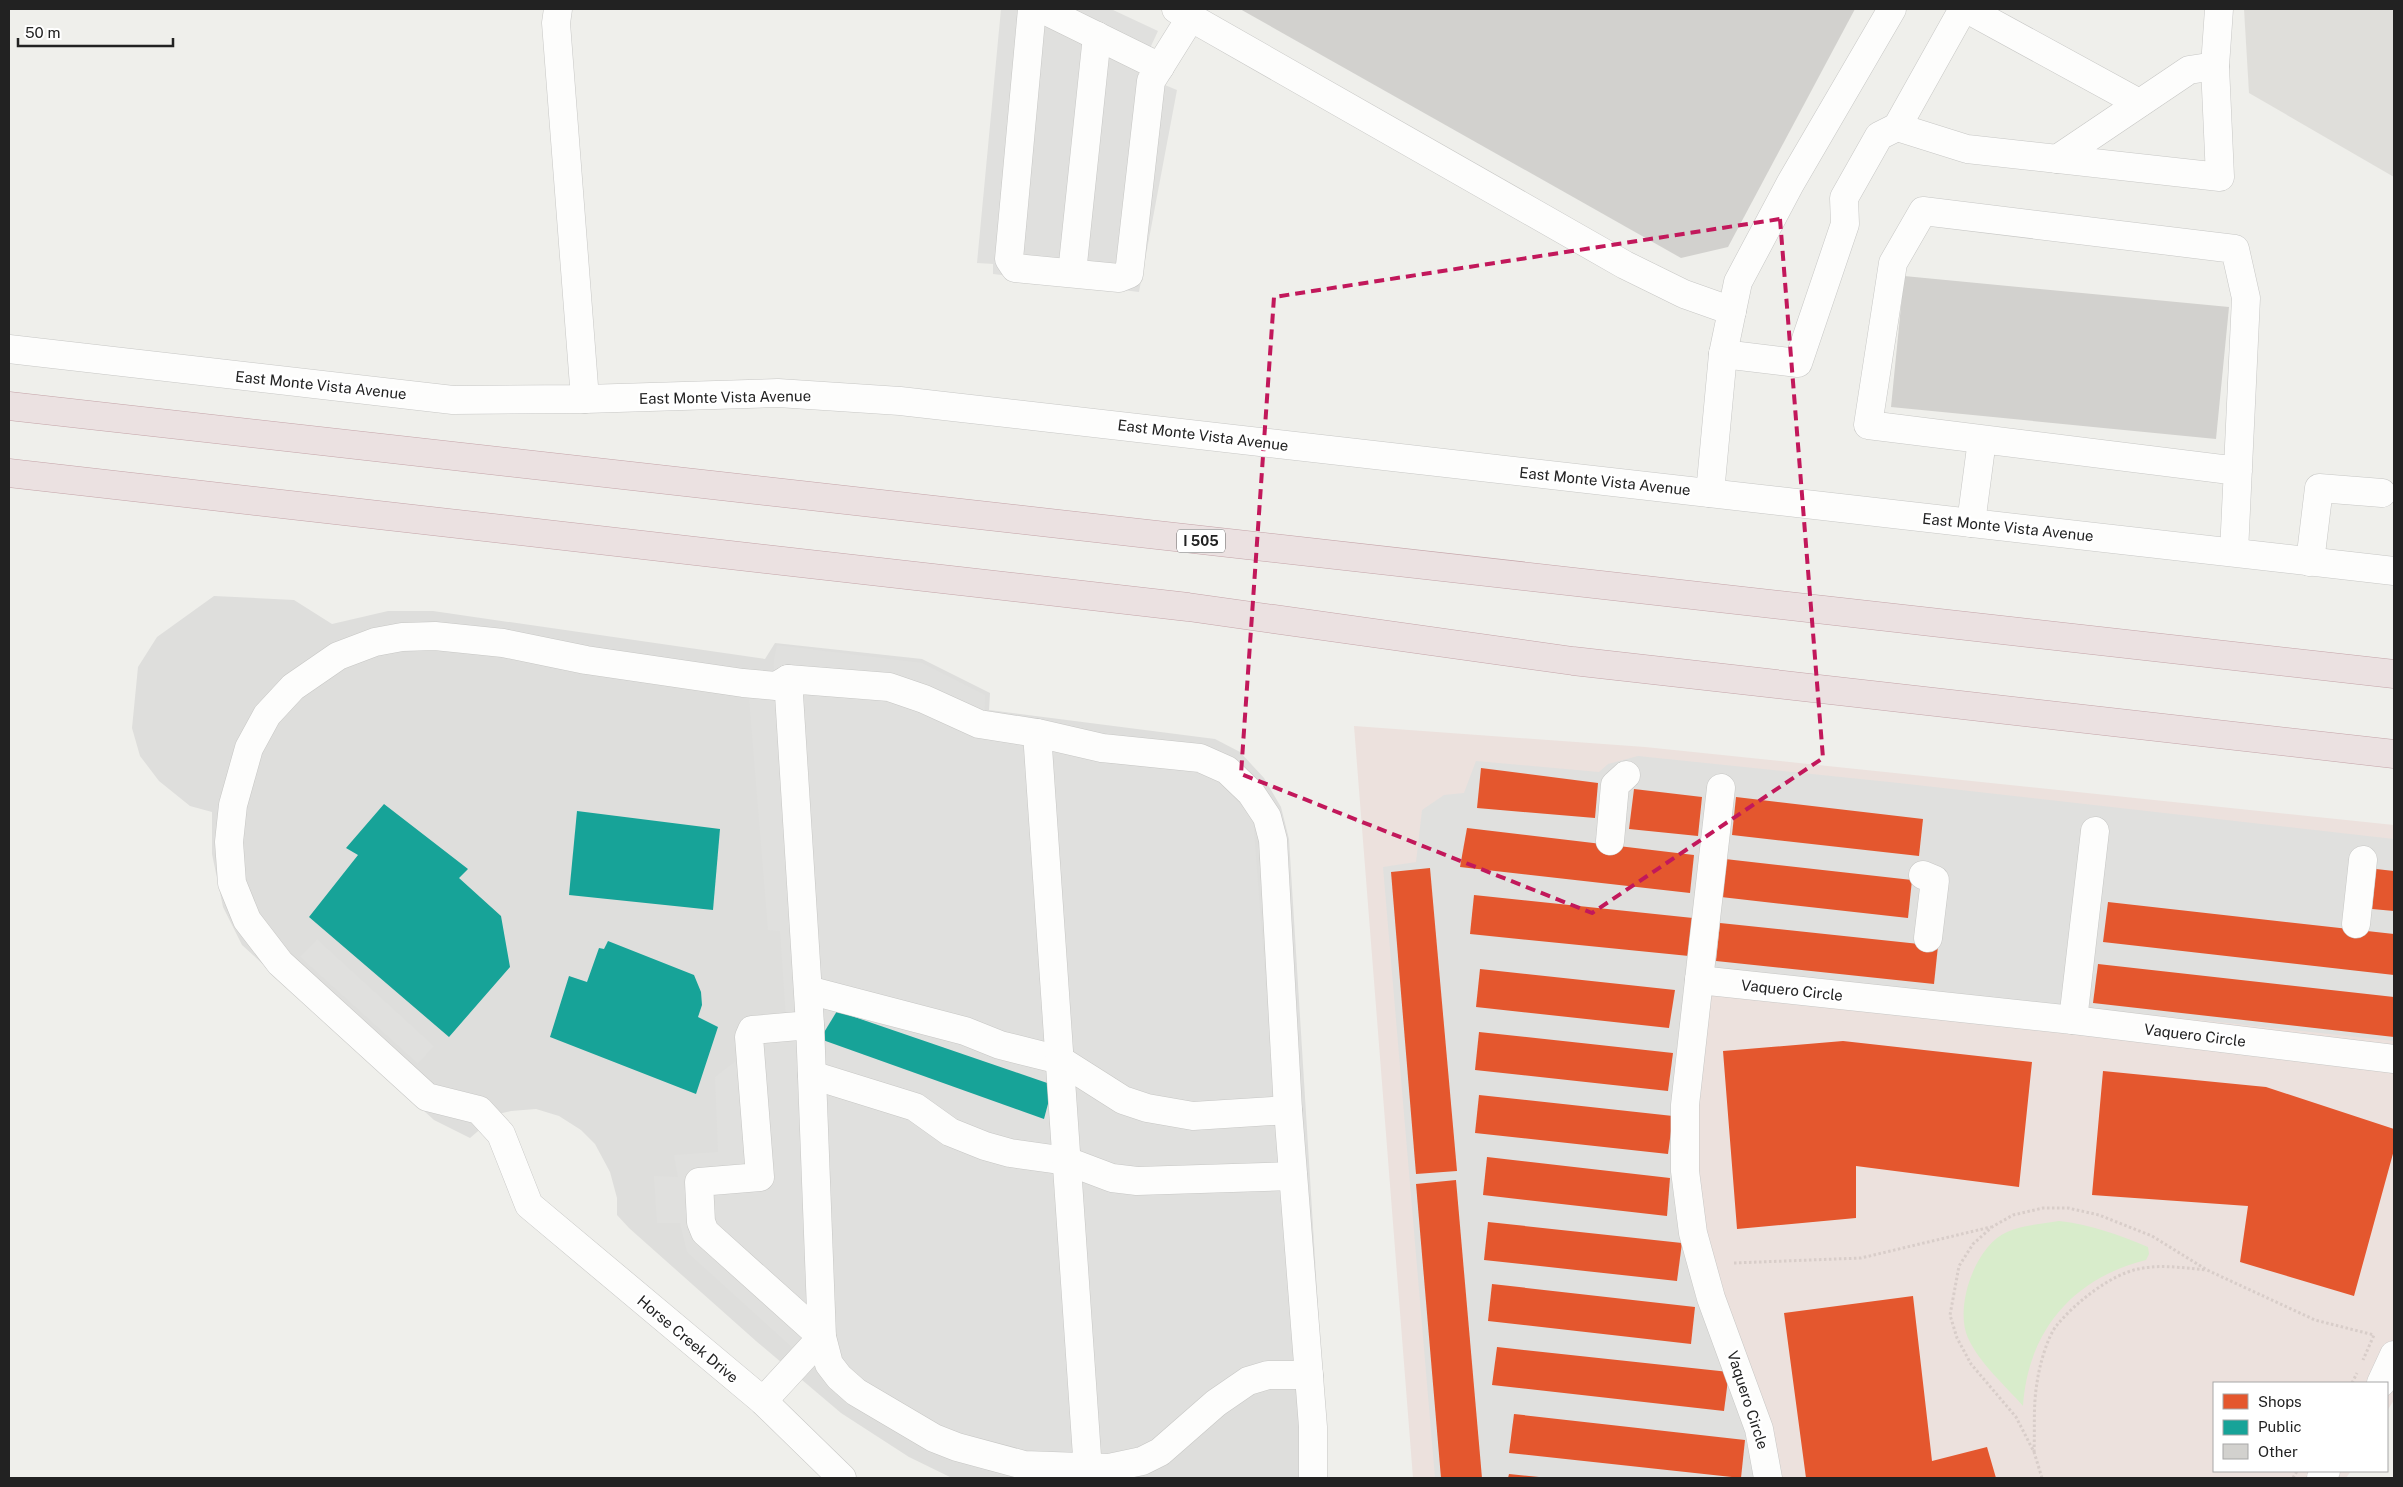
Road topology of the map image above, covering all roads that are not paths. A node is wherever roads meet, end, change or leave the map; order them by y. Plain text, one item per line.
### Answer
1 (558, 9) edge
2 (1032, 9) edge
3 (1042, 9) edge
4 (1892, 9) edge
5 (1962, 9) edge
6 (1967, 9) edge
7 (2219, 9) edge
8 (1184, 13) edge
9 (1097, 36) junction
10 (2215, 66) junction
11 (1160, 67) junction
12 (2139, 103) junction
13 (1897, 127) junction
14 (2057, 159) junction
15 (1072, 273) junction
16 (1732, 312) junction
17 (9, 349) edge
18 (1723, 354) junction
19 (585, 399) junction
20 (9, 406) edge
21 (1982, 440) junction
22 (2238, 472) junction
23 (9, 473) edge
24 (110, 484) junction
25 (9, 490) edge
26 (1710, 493) junction
27 (2382, 493) dead end
28 (1971, 523) junction
29 (2234, 552) junction
30 (2310, 562) junction
31 (2394, 571) edge
32 (2394, 674) edge
33 (788, 679) junction
34 (1037, 732) junction
35 (2394, 754) edge
36 (1626, 775) dead end
37 (1721, 788) dead end
38 (2095, 830) dead end
39 (1610, 841) dead end
40 (2363, 860) dead end
41 (1923, 876) dead end
42 (2356, 924) dead end
43 (1928, 938) dead end
44 (1699, 980) junction
45 (808, 990) junction
46 (2073, 1020) junction
47 (810, 1024) junction
48 (2394, 1059) edge
49 (1060, 1060) junction
50 (812, 1075) junction
51 (1288, 1110) junction
52 (1067, 1161) junction
53 (1293, 1176) junction
54 (822, 1337) junction
55 (2394, 1355) edge
56 (1308, 1375) junction
57 (2370, 1377) edge
58 (762, 1402) junction
59 (1085, 1472) edge
60 (842, 1478) edge
61 (1313, 1478) edge
62 (1768, 1478) edge

1 - 19 street
2 - 15 street
3 - 9 street
4 - 16 street
5 - 13 street
6 - 12 street
7 - 10 street
8 - 11 street
8 - 16 street
9 - 11 street
9 - 15 street
10 - 12 street
10 - 14 street
11 - 15 street
12 - 14 street
13 - 14 street
13 - 18 street
16 - 18 street
17 - 19 street, East Monte Vista Avenue
18 - 26 street
19 - 26 street, East Monte Vista Avenue
20 - 32 highway, I 505
21 - 22 street
21 - 22 street
21 - 28 street
22 - 29 street
23 - 24 highway
24 - 25 highway
24 - 35 highway
26 - 28 street, East Monte Vista Avenue
27 - 30 street
28 - 29 street, East Monte Vista Avenue
29 - 30 street, East Monte Vista Avenue
30 - 31 street, East Monte Vista Avenue
33 - 34 street
33 - 45 street
33 - 58 street, Horse Creek Drive
34 - 49 street
34 - 51 street
36 - 39 street
37 - 44 street
38 - 46 street
40 - 42 street
41 - 43 street
44 - 46 street, Vaquero Circle
44 - 62 street, Vaquero Circle
45 - 47 street
45 - 49 street
46 - 48 street, Vaquero Circle
47 - 50 street
47 - 54 street
49 - 51 street
49 - 52 street
50 - 52 street
50 - 54 street
51 - 53 street
52 - 53 street
52 - 59 street
53 - 56 street
54 - 58 street
54 - 59 street
55 - 57 street
56 - 59 street
56 - 61 street
58 - 60 street, Horse Creek Drive

